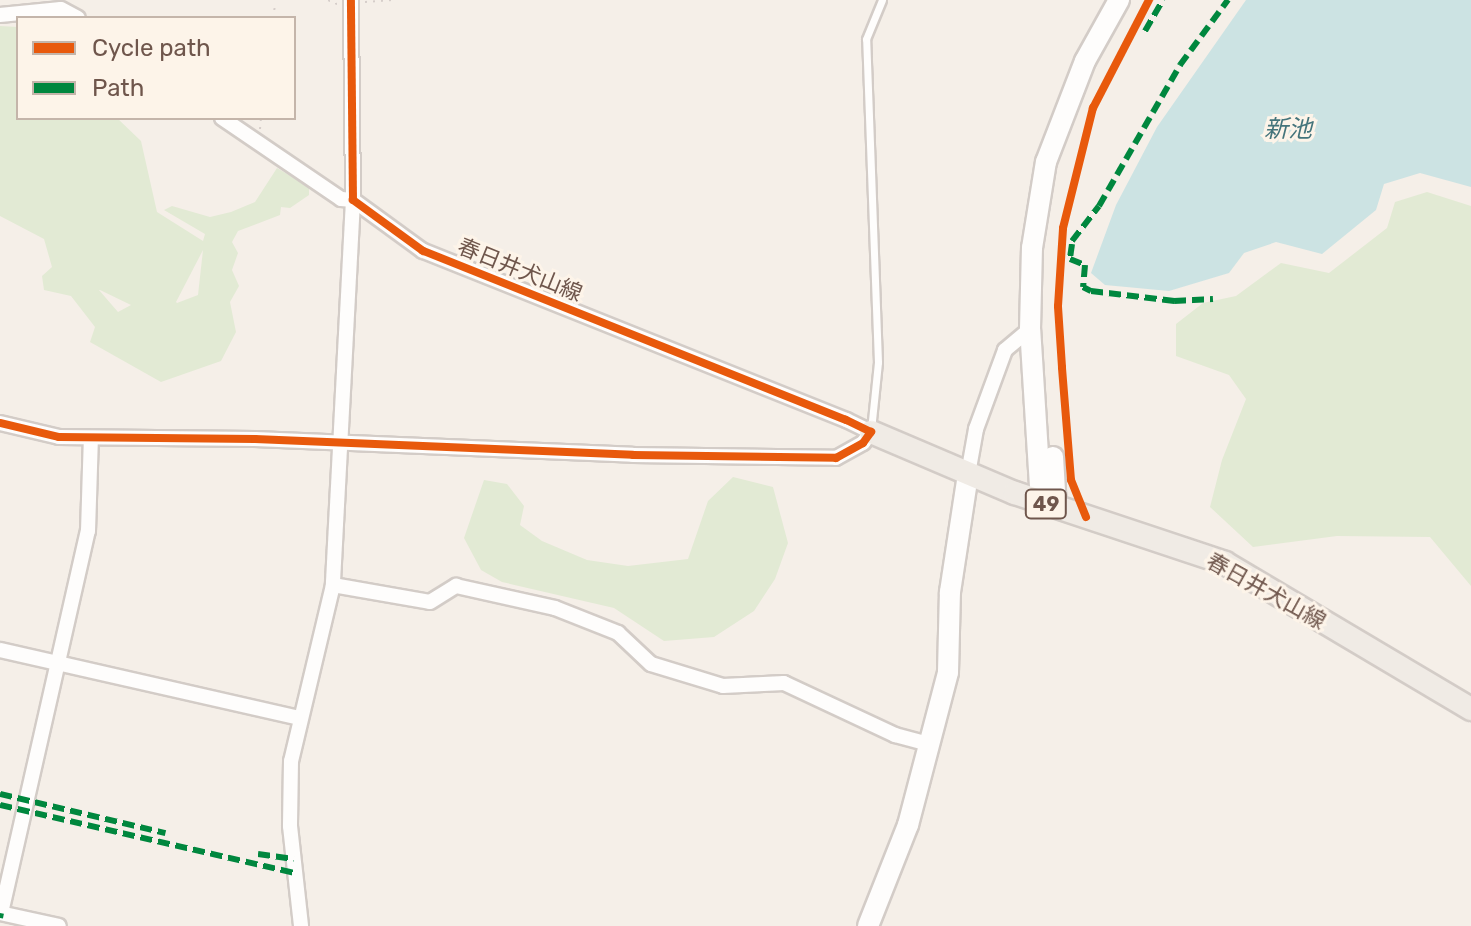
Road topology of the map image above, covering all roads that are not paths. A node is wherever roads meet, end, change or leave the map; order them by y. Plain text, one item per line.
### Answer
1 (882, 0) edge
2 (1112, 2) edge
3 (351, 5) edge
4 (0, 15) edge
5 (74, 16) edge
6 (225, 120) edge
7 (1046, 162) junction
8 (353, 200) junction
9 (1030, 329) junction
10 (0, 423) edge
11 (871, 432) junction
12 (91, 438) junction
13 (340, 443) junction
14 (968, 474) junction
15 (1049, 505) junction
16 (333, 585) junction
17 (0, 650) edge
18 (59, 664) junction
19 (1471, 709) edge
20 (300, 718) junction
21 (925, 743) junction
22 (0, 913) edge
23 (59, 926) edge
24 (301, 926) edge
25 (868, 926) edge

1 - 11 lane
2 - 7 main road
3 - 8 street
4 - 5 street
6 - 8 street, 春日井犬山線
7 - 9 main road
7 - 15 main road
8 - 11 street, 春日井犬山線 / 49
8 - 13 street
9 - 14 street
9 - 15 main road
10 - 12 street
11 - 13 street
11 - 14 main road, 春日井犬山線 / 49
12 - 13 street
12 - 18 street
13 - 16 street
14 - 15 main road, 春日井犬山線 / 49
14 - 21 main road
15 - 19 main road, 春日井犬山線 / 49
16 - 20 street
16 - 21 street
17 - 18 street
18 - 20 street
18 - 22 street
20 - 24 street
21 - 25 main road
22 - 23 street

